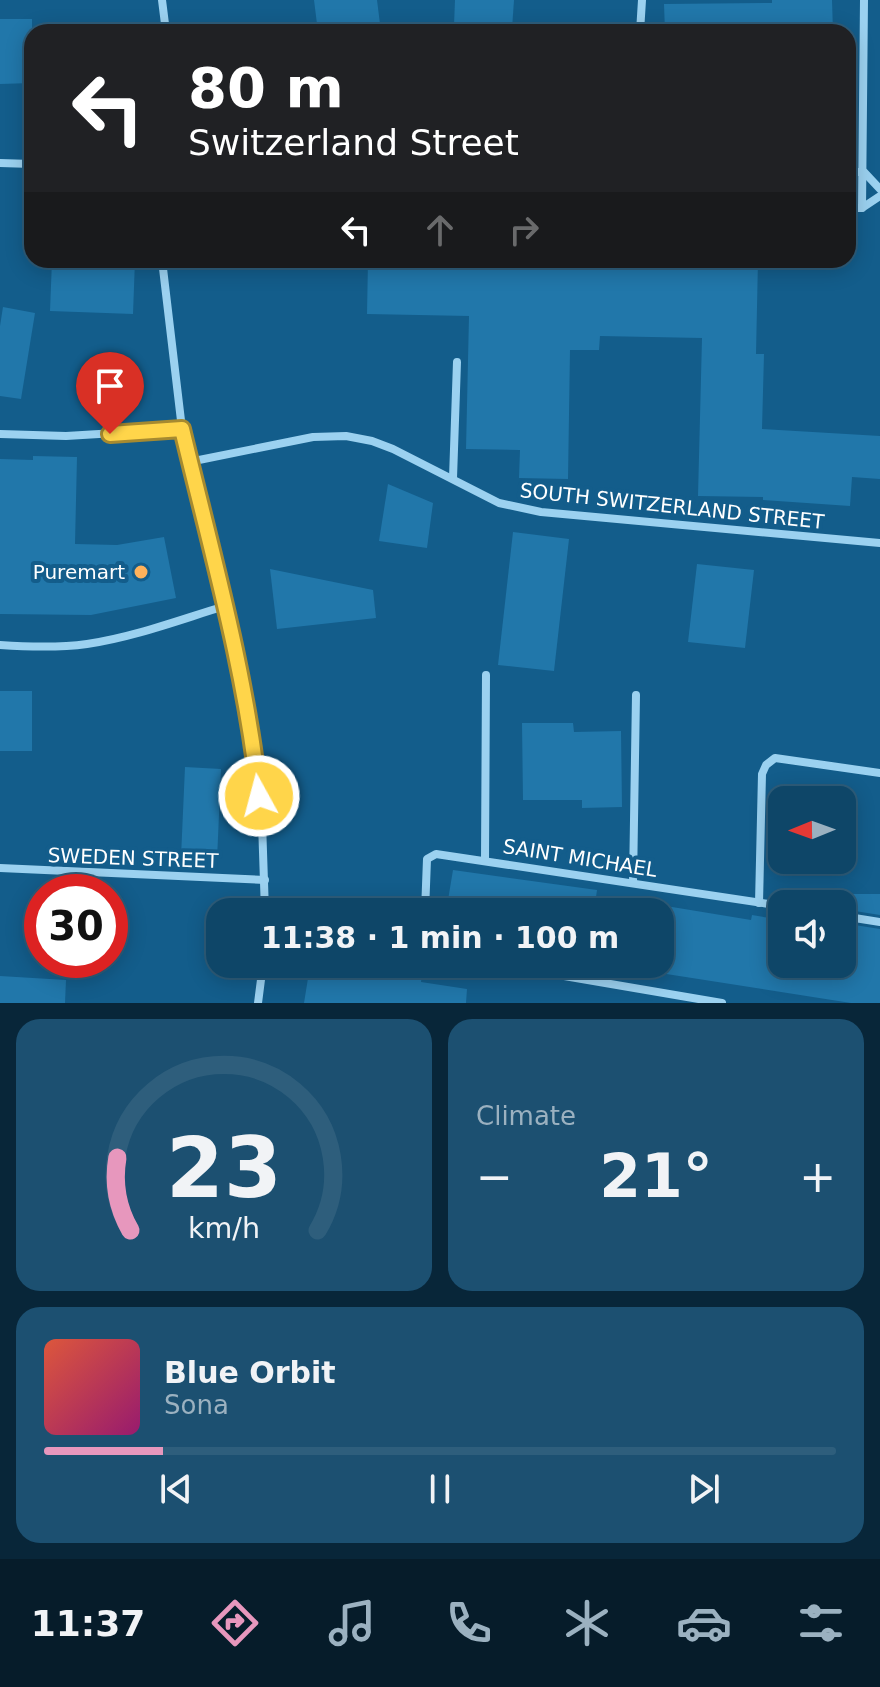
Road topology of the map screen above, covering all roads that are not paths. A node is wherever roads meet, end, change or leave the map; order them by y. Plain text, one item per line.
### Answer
1 (162, 0) edge
2 (642, 0) edge
3 (864, 0) edge
4 (165, 24) edge
5 (640, 24) edge
6 (0, 163) edge
7 (24, 164) edge
8 (856, 172) edge
9 (864, 172) junction
10 (880, 189) edge
11 (880, 196) edge
12 (856, 208) edge
13 (862, 208) junction
14 (163, 268) edge
15 (457, 362) dead end
16 (182, 429) junction
17 (0, 434) edge
18 (189, 462) junction
19 (453, 478) junction
20 (880, 543) edge
21 (225, 606) junction
22 (0, 645) edge
23 (486, 675) dead end
24 (636, 695) dead end
25 (880, 773) edge
26 (485, 860) junction
27 (0, 868) edge
28 (265, 880) junction
29 (633, 883) junction
30 (265, 898) edge
31 (426, 898) edge
32 (759, 903) junction
33 (768, 904) edge
34 (856, 918) edge
35 (880, 922) edge
36 (261, 978) edge
37 (575, 978) edge
38 (258, 1003) edge
39 (722, 1003) edge

1 - 4 street
2 - 5 street
3 - 9 street
6 - 7 street
8 - 9 street
9 - 10 street
9 - 13 street
11 - 13 street
12 - 13 street
14 - 16 street
15 - 19 street
16 - 17 street
16 - 18 street
18 - 19 street, SOUTH SWITZERLAND STREET
18 - 21 street
19 - 20 street, SOUTH SWITZERLAND STREET
21 - 22 street
21 - 28 street
23 - 26 street
24 - 29 street
25 - 32 street
26 - 29 street, SAINT MICHAEL
26 - 31 street, SAINT MICHAEL
27 - 28 street, SWEDEN STREET
28 - 30 street
29 - 32 street, SAINT MICHAEL
32 - 33 street, SAINT MICHAEL
34 - 35 street
36 - 38 street
37 - 39 street

